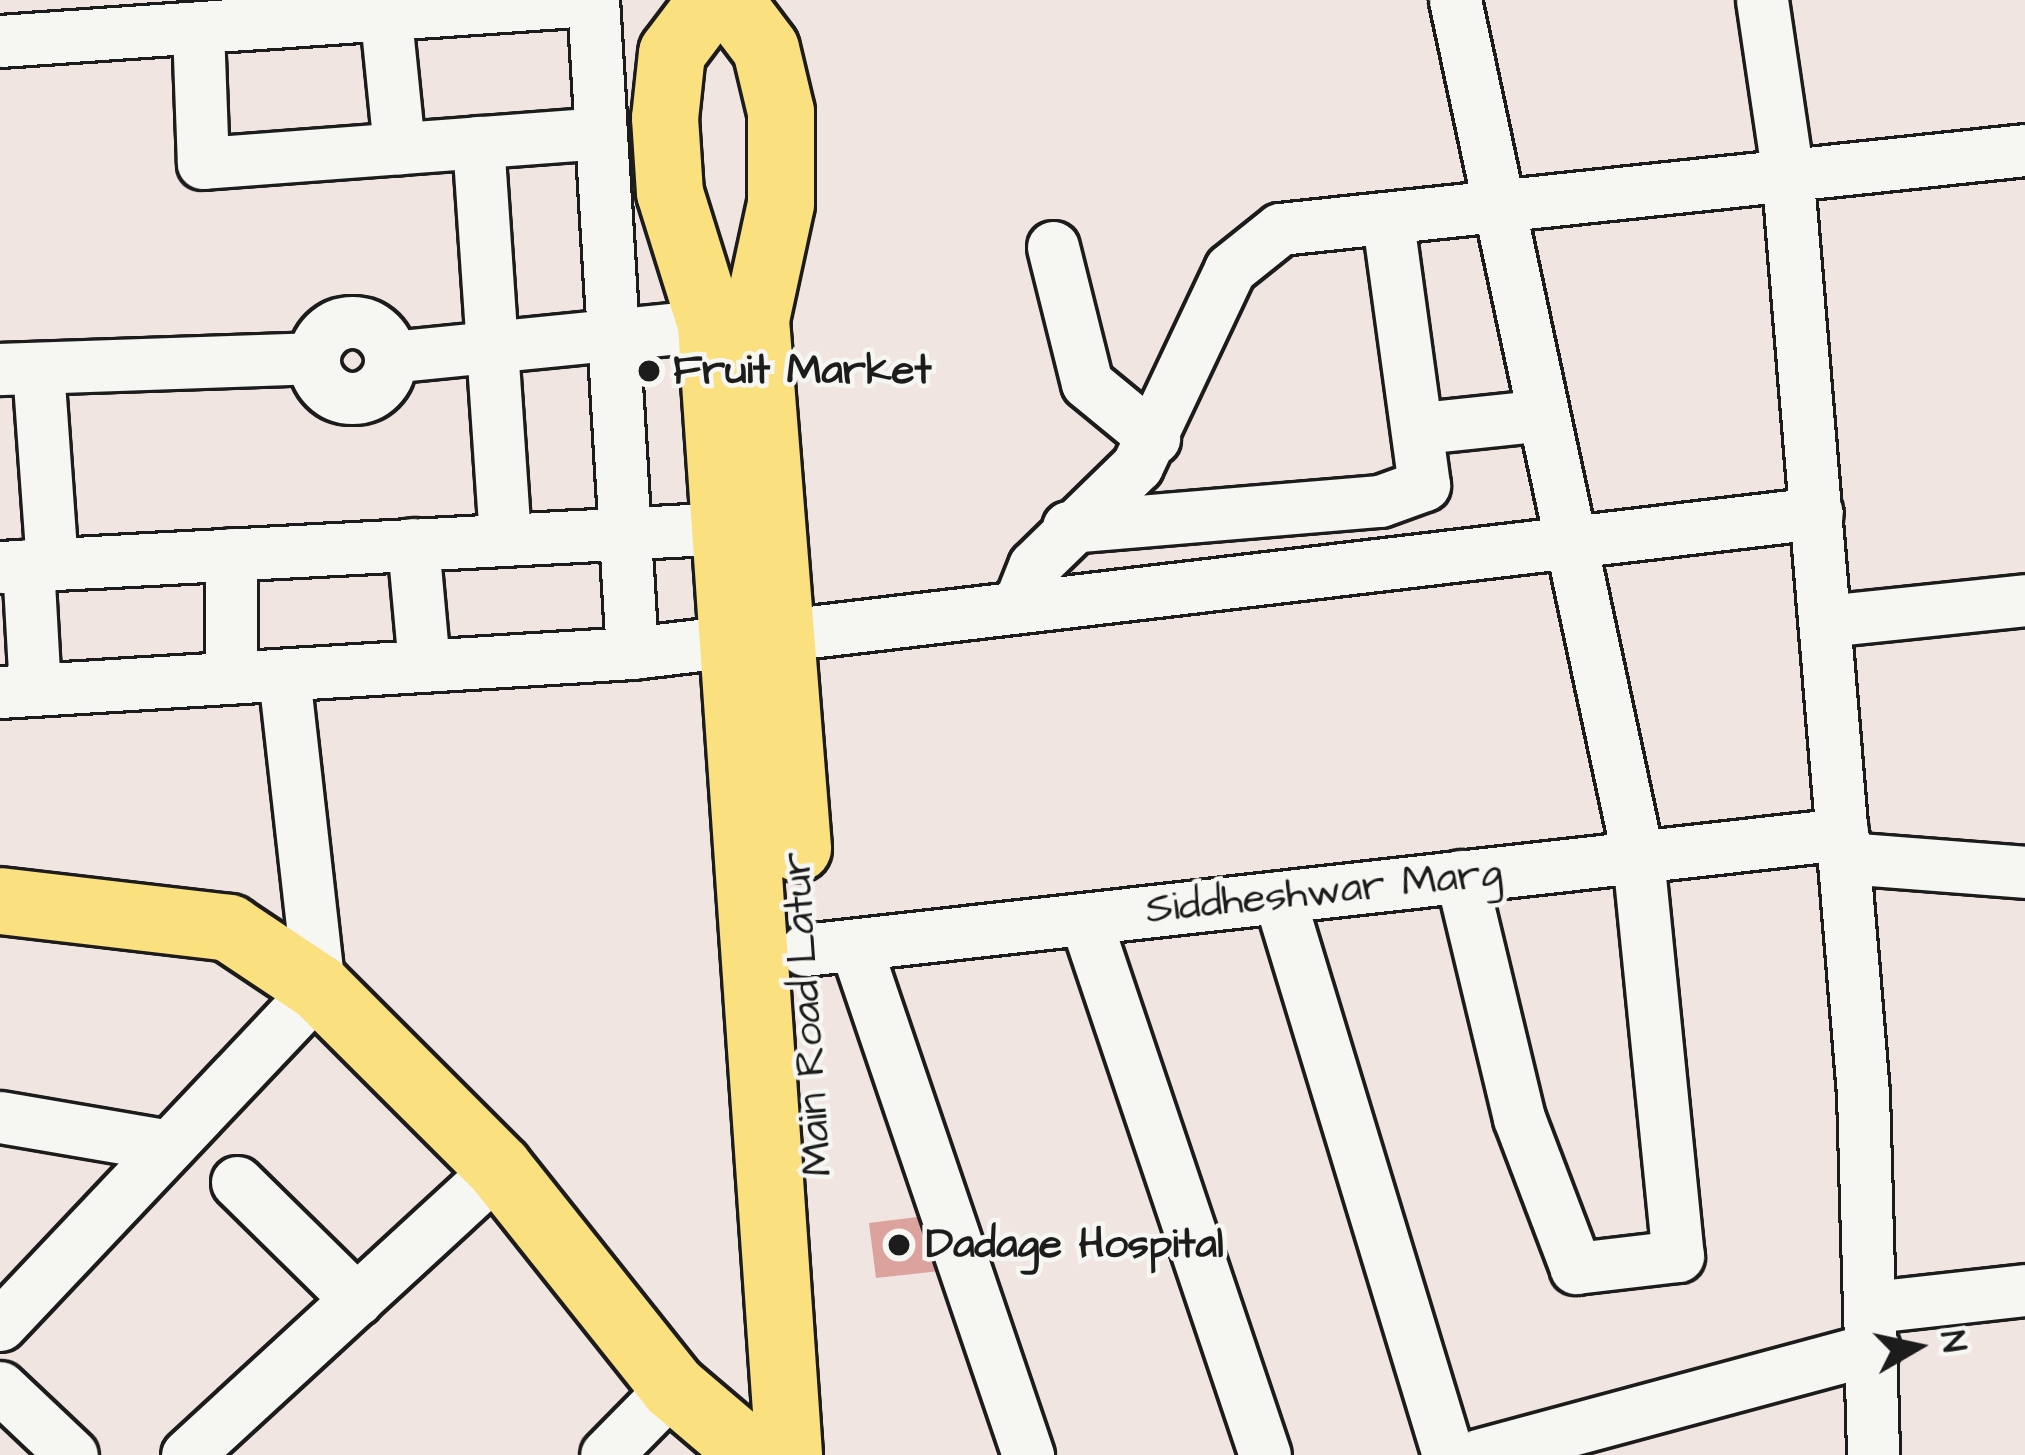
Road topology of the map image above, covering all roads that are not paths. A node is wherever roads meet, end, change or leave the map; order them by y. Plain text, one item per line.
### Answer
1 (591, 0) edge
2 (712, 0) edge
3 (729, 0) edge
4 (1455, 0) edge
5 (1762, 0) edge
6 (386, 19) junction
7 (198, 29) junction
8 (0, 41) edge
9 (600, 134) junction
10 (478, 142) junction
11 (399, 148) junction
12 (2025, 150) edge
13 (1787, 170) junction
14 (1494, 210) junction
15 (1388, 221) junction
16 (1053, 247) dead end
17 (734, 323) junction
18 (613, 341) junction
19 (495, 350) junction
20 (19, 369) edge
21 (1537, 416) junction
22 (1422, 428) junction
23 (1154, 438) junction
24 (1816, 512) junction
25 (1068, 527) junction
26 (726, 528) junction
27 (624, 533) junction
28 (505, 539) junction
29 (1562, 543) junction
30 (413, 544) junction
31 (231, 554) junction
32 (26, 565) edge
33 (2025, 600) edge
34 (1018, 606) junction
35 (765, 616) junction
36 (1826, 621) junction
37 (632, 653) junction
38 (424, 666) junction
39 (284, 675) junction
40 (231, 678) junction
41 (18, 691) edge
42 (1844, 846) junction
43 (1638, 856) junction
44 (2025, 872) edge
45 (1461, 876) junction
46 (1279, 897) junction
47 (0, 901) edge
48 (1085, 919) junction
49 (830, 948) junction
50 (319, 988) junction
51 (0, 1117) edge
52 (169, 1146) junction
53 (499, 1168) junction
54 (237, 1182) dead end
55 (2025, 1290) edge
56 (357, 1300) junction
57 (0, 1325) edge
58 (1873, 1328) junction
59 (0, 1387) edge
60 (717, 1432) edge
61 (72, 1455) edge
62 (188, 1455) edge
63 (606, 1455) edge
64 (789, 1455) edge
65 (834, 1455) edge
66 (1028, 1455) edge
67 (1264, 1455) edge
68 (1448, 1455) edge
69 (1478, 1455) edge
70 (1873, 1455) edge

1 - 6 street
1 - 9 street
2 - 17 main road
3 - 17 main road
4 - 14 street
5 - 13 street
6 - 7 street
6 - 11 street
7 - 8 street
7 - 11 street
9 - 10 street
9 - 18 street
10 - 11 street
10 - 19 street
12 - 13 street
13 - 14 street
13 - 24 street
14 - 15 street
14 - 21 street
15 - 22 street
15 - 23 street
16 - 23 street
17 - 18 street
17 - 26 main road
17 - 35 main road
18 - 19 street
18 - 27 street
19 - 20 street
19 - 28 street
20 - 32 street
21 - 22 street
21 - 29 street
22 - 25 street
23 - 25 street
24 - 29 street
24 - 36 street
25 - 34 street
26 - 27 street
26 - 35 main road
27 - 28 street
27 - 37 street
28 - 30 street
29 - 34 street
29 - 43 street
30 - 31 street
30 - 38 street
31 - 32 street
31 - 40 street
32 - 41 street
33 - 36 street
34 - 35 street
35 - 37 street
35 - 49 main road, Main Road Latur
35 - 64 main road
36 - 42 street
37 - 38 street
38 - 39 street
39 - 40 street
39 - 50 street
40 - 41 street
42 - 43 street, Siddheshwar Marg
42 - 44 street, Siddheshwar Marg
42 - 58 street
43 - 45 street, Siddheshwar Marg
43 - 45 street
45 - 46 street, Siddheshwar Marg
46 - 48 street, Siddheshwar Marg
46 - 68 street
47 - 50 main road
48 - 49 street, Siddheshwar Marg
48 - 67 street
49 - 65 main road, Main Road Latur
49 - 66 street
50 - 52 street
50 - 53 main road
51 - 52 street
52 - 57 street
53 - 56 street
53 - 60 main road
54 - 56 street
55 - 58 street
56 - 62 street
58 - 69 street
58 - 70 street
59 - 61 street
60 - 63 street

